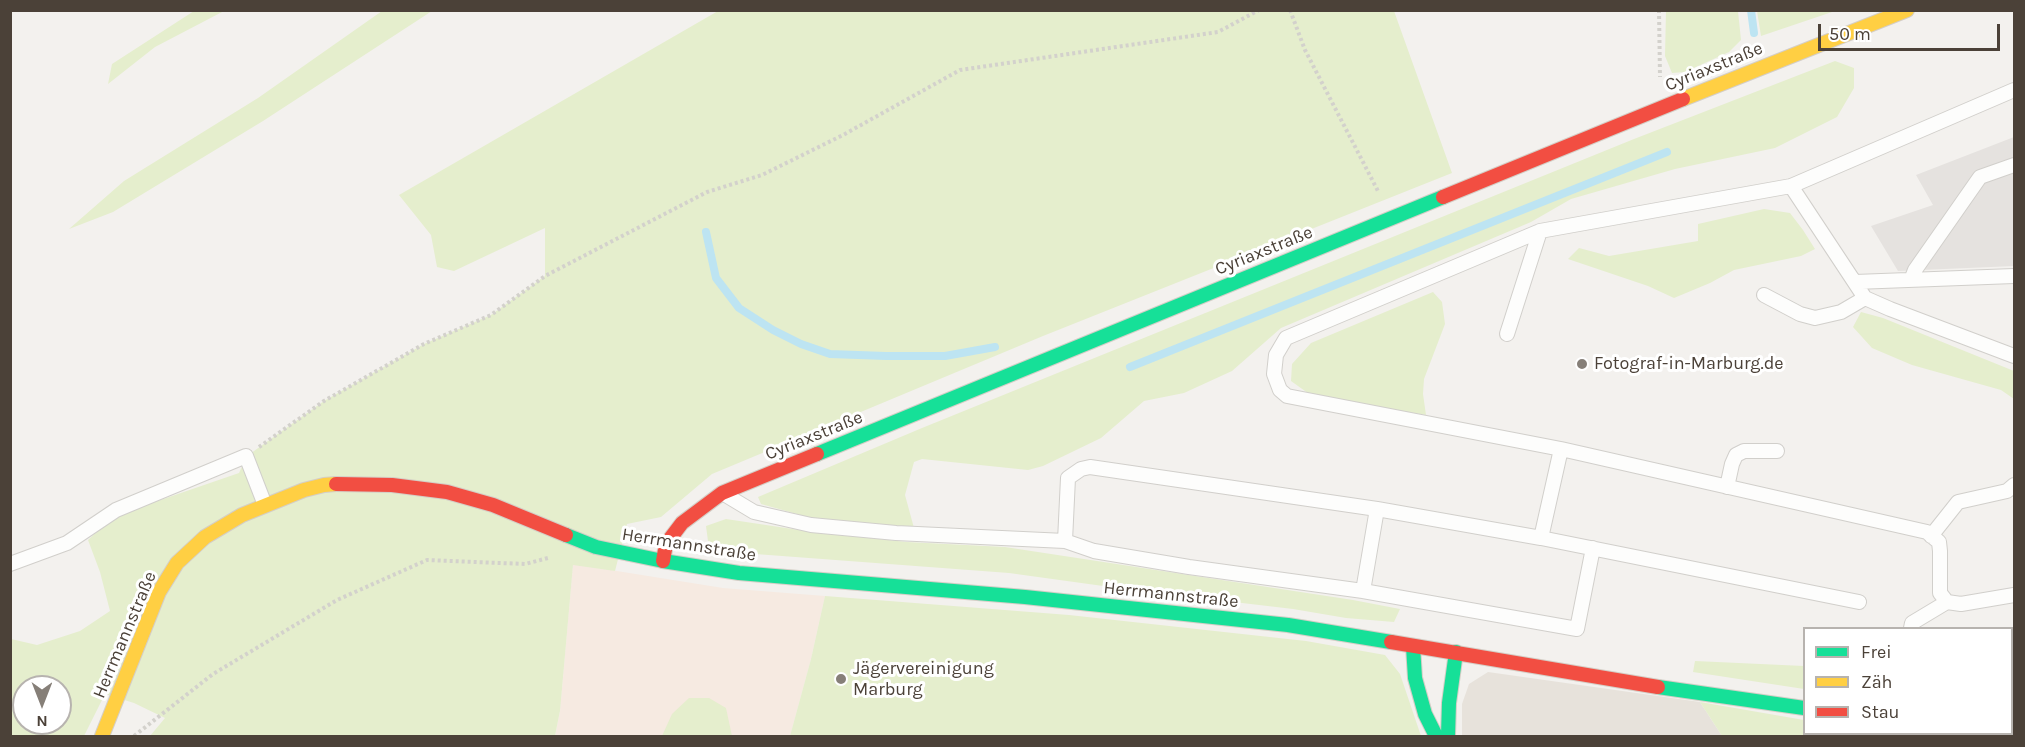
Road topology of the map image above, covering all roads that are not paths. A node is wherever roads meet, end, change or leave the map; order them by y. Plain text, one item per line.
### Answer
1 (1907, 10) edge
2 (2014, 90) edge
3 (2014, 165) edge
4 (1791, 186) junction
5 (1540, 231) junction
6 (2014, 276) edge
7 (1911, 280) junction
8 (1855, 282) junction
9 (1764, 295) dead end
10 (1865, 298) junction
11 (1507, 334) dead end
12 (2014, 356) edge
13 (1561, 449) junction
14 (1777, 451) dead end
15 (2014, 485) edge
16 (1727, 487) junction
17 (722, 493) junction
18 (266, 505) junction
19 (1377, 509) junction
20 (1931, 536) junction
21 (1541, 538) junction
22 (1065, 541) junction
23 (1593, 548) junction
24 (663, 561) junction
25 (10, 564) edge
26 (1363, 591) junction
27 (2014, 595) edge
28 (1859, 602) dead end
29 (1947, 602) junction
30 (1911, 627) edge
31 (1413, 646) junction
32 (1456, 652) junction
33 (1803, 708) edge
34 (102, 736) edge
35 (1436, 736) edge
36 (1448, 736) edge

1 - 17 street, Cyriaxstraße
2 - 4 lane
3 - 7 lane
4 - 5 lane
4 - 8 lane
5 - 11 lane
5 - 13 lane
6 - 7 lane
7 - 8 lane
8 - 10 lane
9 - 10 lane
10 - 12 lane
13 - 16 lane
13 - 21 lane
14 - 16 lane
15 - 20 lane
16 - 20 lane
17 - 22 lane
17 - 24 street, Cyriaxstraße
18 - 24 street, Herrmannstraße
18 - 25 lane
18 - 34 street, Herrmannstraße
19 - 21 lane
19 - 22 lane
19 - 26 lane
20 - 29 lane
21 - 23 lane
22 - 26 lane
23 - 26 lane
23 - 28 lane
24 - 31 street, Herrmannstraße
27 - 29 lane
29 - 30 lane
31 - 32 street, Herrmannstraße
31 - 35 street
32 - 33 street, Herrmannstraße
32 - 36 street

